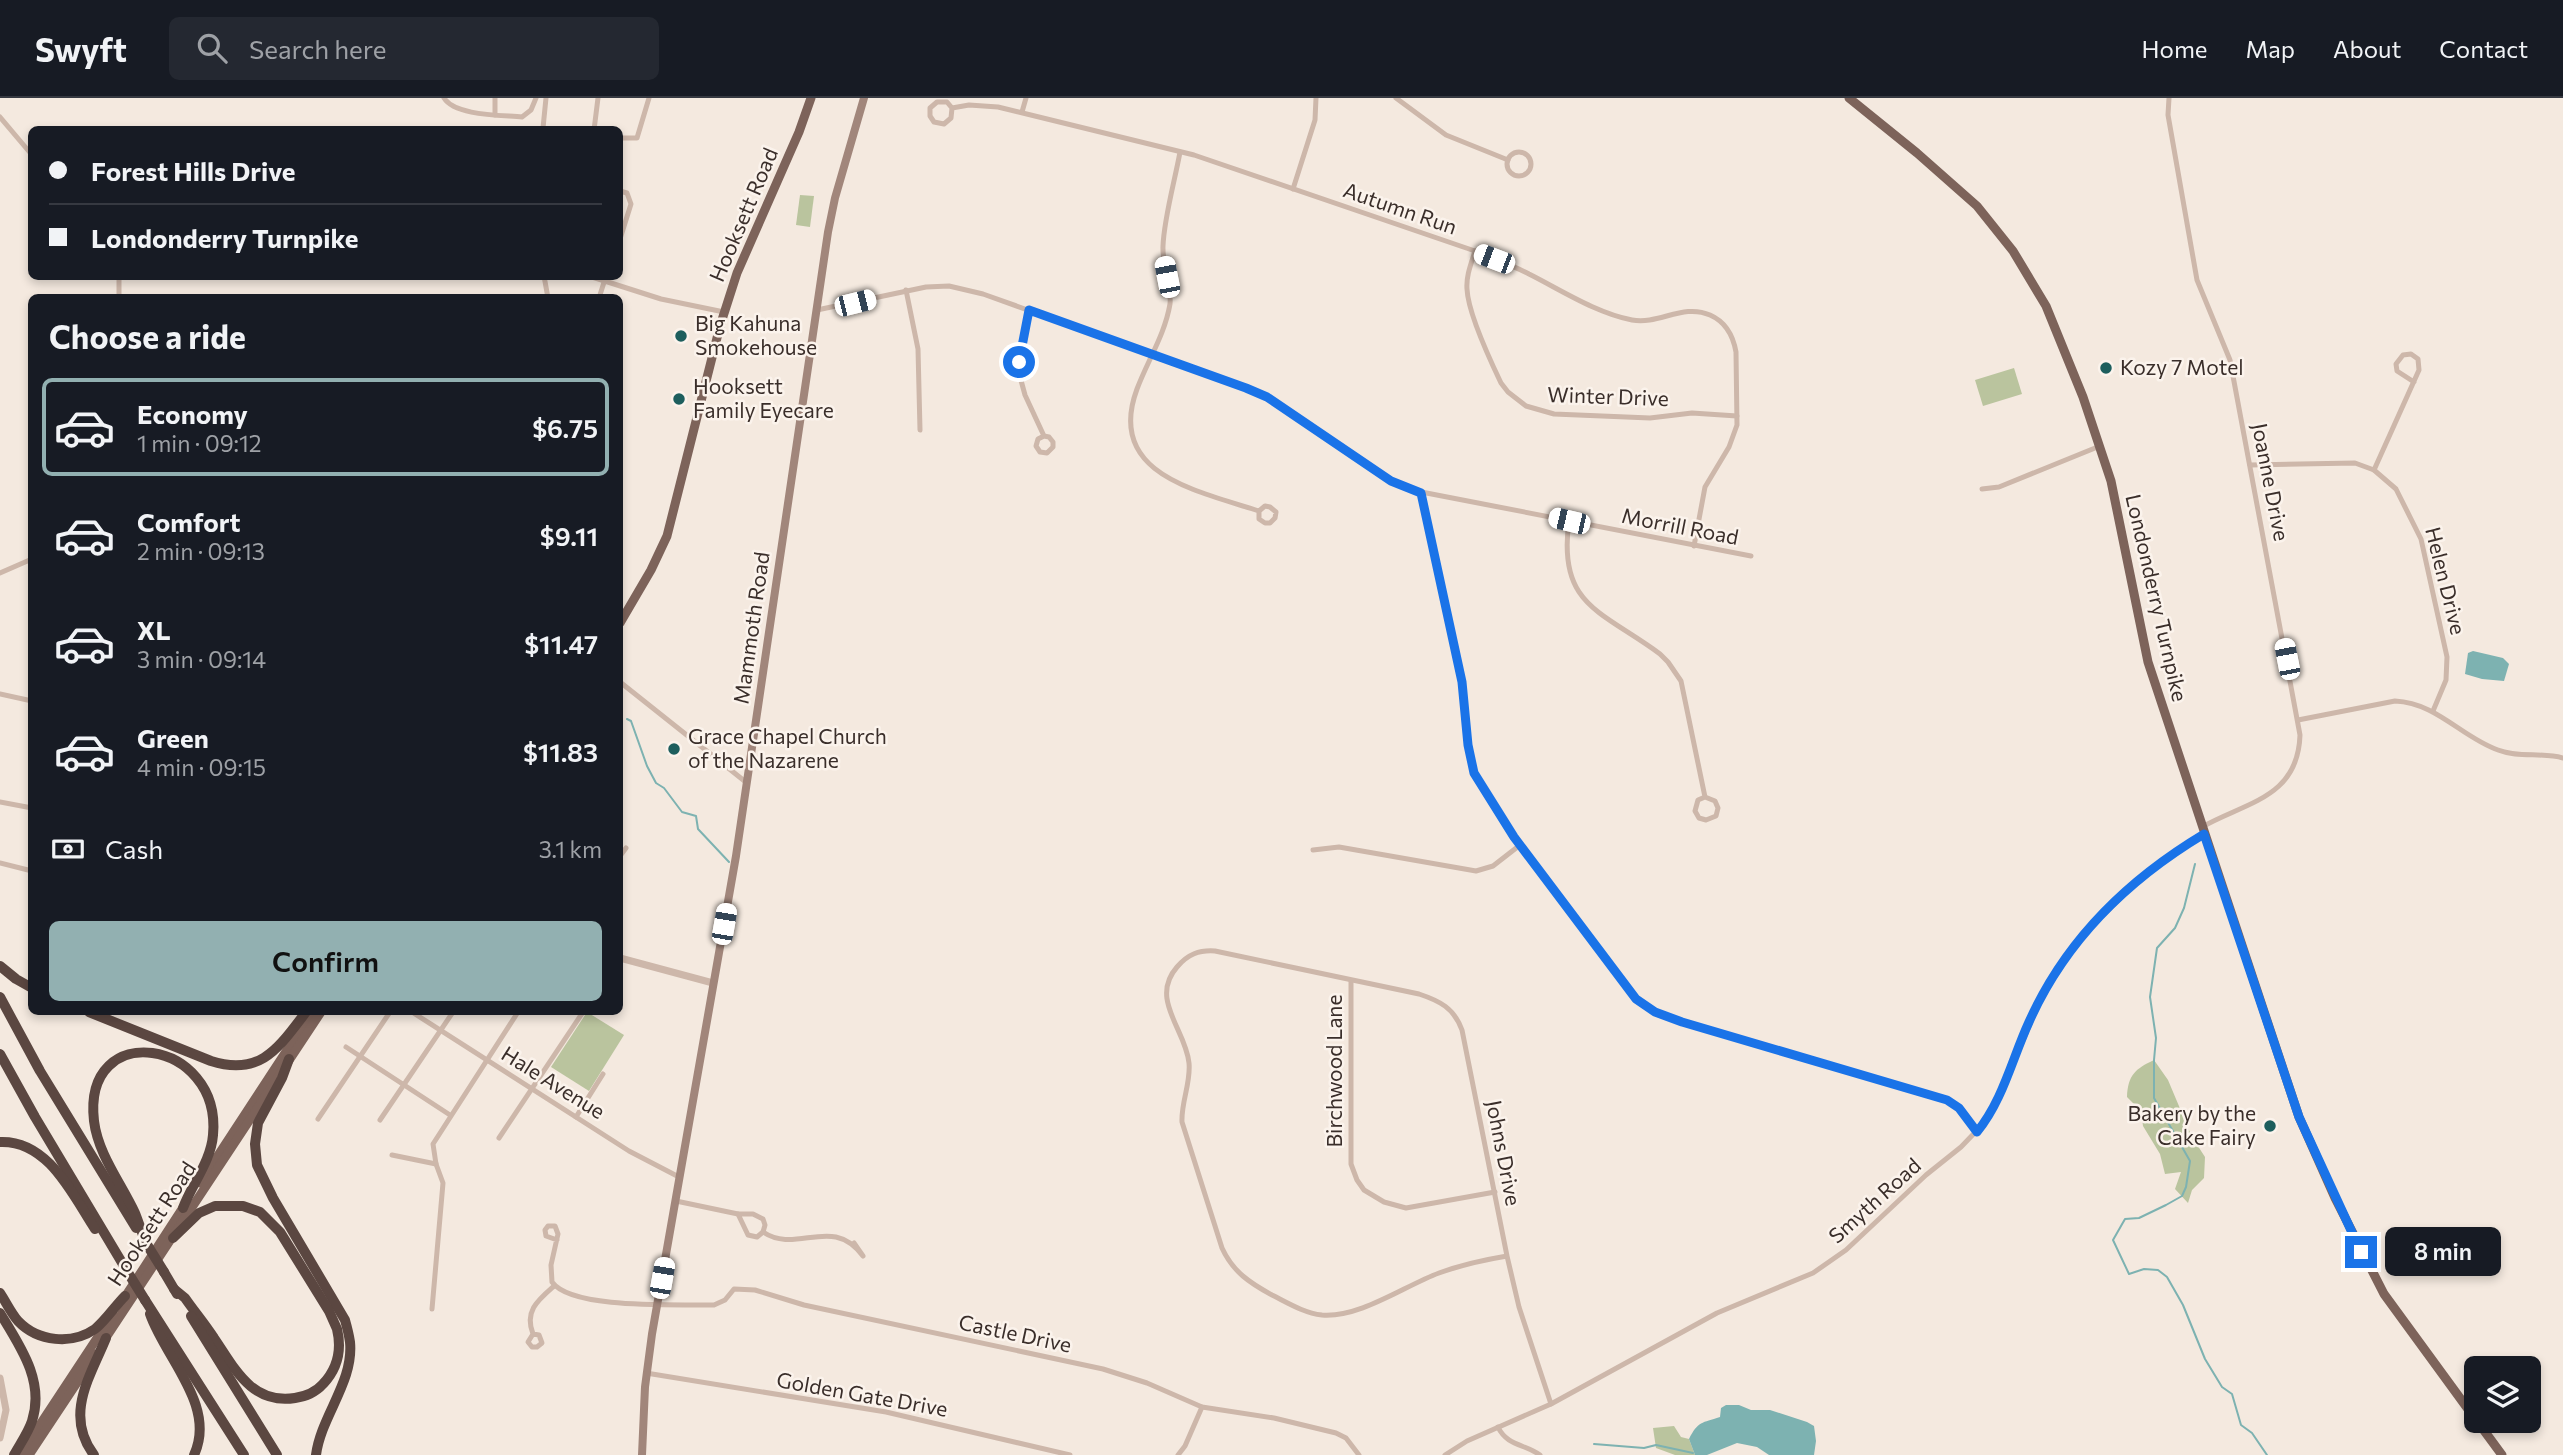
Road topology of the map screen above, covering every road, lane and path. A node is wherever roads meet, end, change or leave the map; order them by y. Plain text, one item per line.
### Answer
1 (444, 98) edge
2 (495, 98) edge
3 (536, 98) edge
4 (546, 98) edge
5 (598, 98) edge
6 (649, 98) edge
7 (811, 98) edge
8 (864, 98) edge
9 (1026, 98) edge
10 (1317, 98) edge
11 (1396, 98) edge
12 (1849, 98) edge
13 (2169, 98) edge
14 (952, 108) junction
15 (1022, 112) junction
16 (495, 115) junction
17 (0, 117) edge
18 (544, 126) edge
19 (594, 126) edge
20 (623, 138) edge
21 (28, 150) edge
22 (1181, 152) junction
23 (1507, 160) junction
24 (1293, 189) junction
25 (623, 192) edge
26 (623, 230) edge
27 (1475, 251) junction
28 (609, 280) edge
29 (906, 290) junction
30 (817, 310) junction
31 (1029, 310) junction
32 (724, 312) junction
33 (1153, 354) junction
34 (2414, 382) junction
35 (1737, 416) junction
36 (920, 430) dead end
37 (1044, 436) dead end
38 (2100, 446) junction
39 (2250, 465) junction
40 (2374, 470) junction
41 (1982, 489) dead end
42 (1421, 493) junction
43 (1259, 511) dead end
44 (1569, 521) junction
45 (1694, 546) junction
46 (1751, 556) dead end
47 (28, 561) edge
48 (0, 573) edge
49 (623, 618) edge
50 (623, 684) edge
51 (0, 694) edge
52 (28, 700) edge
53 (2433, 711) junction
54 (2298, 720) junction
55 (2563, 758) edge
56 (747, 783) junction
57 (1705, 797) junction
58 (0, 802) edge
59 (28, 807) edge
60 (2203, 830) junction
61 (1520, 845) junction
62 (626, 848) dead end
63 (1313, 850) dead end
64 (623, 852) edge
65 (0, 863) edge
66 (28, 869) edge
67 (623, 959) edge
68 (0, 966) edge
69 (1351, 981) junction
70 (713, 983) junction
71 (28, 986) edge
72 (0, 997) edge
73 (97, 1015) edge
74 (304, 1015) edge
75 (310, 1015) edge
76 (319, 1015) edge
77 (388, 1015) edge
78 (417, 1015) edge
79 (451, 1015) edge
80 (516, 1015) edge
81 (581, 1015) edge
82 (441, 1031) junction
83 (346, 1046) dead end
84 (0, 1054) edge
85 (361, 1055) junction
86 (289, 1059) junction
87 (486, 1060) junction
88 (603, 1074) dead end
89 (405, 1085) junction
90 (532, 1088) junction
91 (450, 1115) junction
92 (576, 1117) junction
93 (318, 1119) dead end
94 (380, 1121) dead end
95 (1977, 1132) junction
96 (499, 1138) dead end
97 (0, 1142) edge
98 (393, 1155) dead end
99 (436, 1164) junction
100 (679, 1177) junction
101 (1495, 1192) junction
102 (676, 1201) junction
103 (183, 1208) junction
104 (738, 1213) junction
105 (763, 1232) junction
106 (173, 1238) junction
107 (557, 1240) dead end
108 (146, 1243) junction
109 (854, 1243) dead end
110 (1507, 1256) junction
111 (127, 1271) junction
112 (554, 1286) junction
113 (174, 1289) junction
114 (0, 1293) edge
115 (125, 1296) junction
116 (145, 1300) junction
117 (657, 1303) junction
118 (432, 1309) dead end
119 (0, 1313) edge
120 (533, 1334) dead end
121 (106, 1338) junction
122 (646, 1373) junction
123 (0, 1378) edge
124 (1551, 1404) junction
125 (2464, 1404) edge
126 (1202, 1407) junction
127 (1498, 1427) junction
128 (2485, 1433) edge
129 (0, 1438) edge
130 (14, 1455) edge
131 (20, 1455) edge
132 (29, 1455) edge
133 (94, 1455) edge
134 (194, 1455) edge
135 (244, 1455) edge
136 (277, 1455) edge
137 (316, 1455) edge
138 (642, 1455) edge
139 (1070, 1455) edge
140 (1178, 1455) edge
141 (1359, 1455) edge
142 (1445, 1455) edge
143 (1541, 1455) edge
144 (2502, 1455) edge

1 - 16 street
2 - 16 street
3 - 16 street
4 - 18 street
5 - 19 street
6 - 20 street
7 - 32 main road, Hooksett Road
8 - 30 main road, Mammoth Road
9 - 15 street
10 - 24 street
11 - 23 street
12 - 38 main road, Londonderry Turnpike
13 - 39 street, Joanne Drive
14 - 14 street, Autumn Run
14 - 15 street, Autumn Run
15 - 22 street, Autumn Run
17 - 21 street
22 - 24 street, Autumn Run
22 - 33 street
23 - 23 street
24 - 27 street, Autumn Run
25 - 26 street
27 - 35 street, Autumn Run
27 - 35 street, Winter Drive
28 - 32 street
29 - 30 street, Morrill Road
29 - 31 street, Morrill Road
29 - 36 street
30 - 56 main road, Mammoth Road
31 - 33 street, Morrill Road
31 - 37 street
32 - 49 main road, Hooksett Road
33 - 42 street, Morrill Road
33 - 43 street
34 - 34 street
34 - 40 street
35 - 45 street, Autumn Run
38 - 41 street
38 - 60 main road, Londonderry Turnpike
39 - 40 street
39 - 54 street, Joanne Drive
40 - 53 street, Helen Drive
42 - 44 street, Morrill Road
42 - 61 street
44 - 45 street, Morrill Road
44 - 57 street
45 - 46 street, Morrill Road
47 - 48 street
50 - 56 street
51 - 52 street
53 - 54 street
53 - 55 street
54 - 60 street, Joanne Drive
56 - 70 main road, Mammoth Road
57 - 57 street
58 - 59 street
60 - 95 street, Smyth Road
60 - 125 main road, Londonderry Turnpike
61 - 63 street
61 - 95 street
62 - 64 street
65 - 66 street
67 - 70 street
68 - 71 highway
69 - 101 street, Johns Drive
69 - 101 street, Birchwood Lane
69 - 110 street, Johns Drive
70 - 100 main road, Mammoth Road
72 - 108 highway
73 - 74 highway
75 - 103 main road, Hooksett Road
76 - 86 main road, Hooksett Road
77 - 85 street
78 - 82 street, Hale Avenue
79 - 82 street
80 - 87 street
81 - 90 street
82 - 87 street, Hale Avenue
82 - 89 street
83 - 85 street
84 - 111 highway
85 - 89 street
85 - 93 street
86 - 106 main road, Hooksett Road
86 - 137 highway
87 - 90 street, Hale Avenue
87 - 91 street
88 - 92 street
89 - 91 street
89 - 94 street
90 - 92 street, Hale Avenue
90 - 96 street
91 - 99 street
92 - 100 street, Hale Avenue
95 - 124 street, Smyth Road
97 - 111 highway
98 - 99 street
99 - 118 street
100 - 102 main road, Mammoth Road
101 - 110 street, Johns Drive
102 - 104 street
102 - 117 main road, Mammoth Road
103 - 108 highway
103 - 115 main road, Hooksett Road
104 - 105 street
104 - 105 street
105 - 109 street
106 - 113 highway
106 - 121 main road, Hooksett Road
107 - 112 street
108 - 113 highway, bridge
110 - 124 street, Johns Drive
111 - 116 highway, bridge
112 - 117 street, Castle Drive
112 - 120 street
113 - 136 highway
114 - 115 highway
115 - 131 main road, Hooksett Road
116 - 134 highway
116 - 135 highway
117 - 122 main road, Mammoth Road
117 - 126 street, Castle Drive
119 - 130 highway
121 - 132 main road, Hooksett Road
121 - 133 highway
122 - 138 main road, Mammoth Road
122 - 139 street, Golden Gate Drive
123 - 129 street
124 - 127 street, Smyth Road
126 - 140 street
126 - 141 street, Castle Drive
127 - 142 street, Smyth Road
127 - 143 street
128 - 144 main road, Londonderry Turnpike

